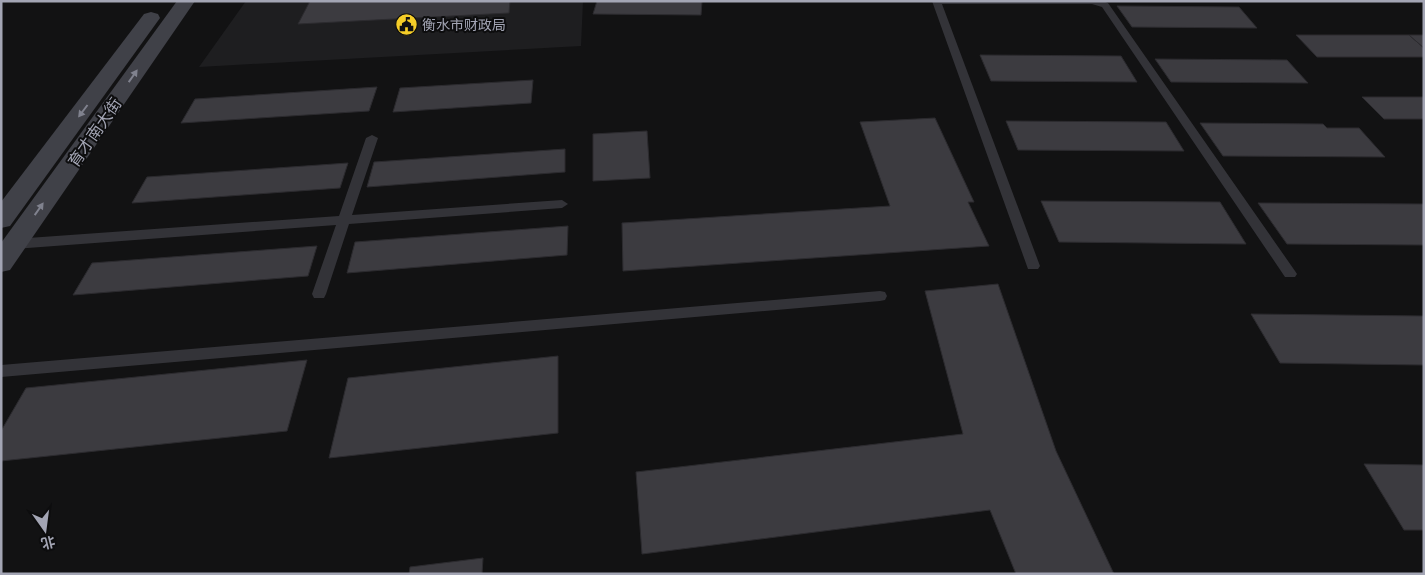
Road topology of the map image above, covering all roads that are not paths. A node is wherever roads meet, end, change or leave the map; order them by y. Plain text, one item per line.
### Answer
1 (164, 1) edge
2 (186, 1) edge
3 (936, 1) edge
4 (372, 138) dead end
5 (562, 204) dead end
6 (1, 220) edge
7 (344, 220) junction
8 (14, 244) junction
9 (1, 263) edge
10 (1033, 266) dead end
11 (1290, 274) dead end
12 (319, 294) dead end
13 (880, 296) dead end
14 (1, 371) edge

1 -> 6 main road, 育才南大街
8 -> 2 main road, 育才南大街
3 - 10 lane
3 - 11 lane
4 - 7 lane
5 - 7 lane
7 - 8 lane
7 - 12 lane
8 - 9 main road, 育才南大街
13 - 14 lane

